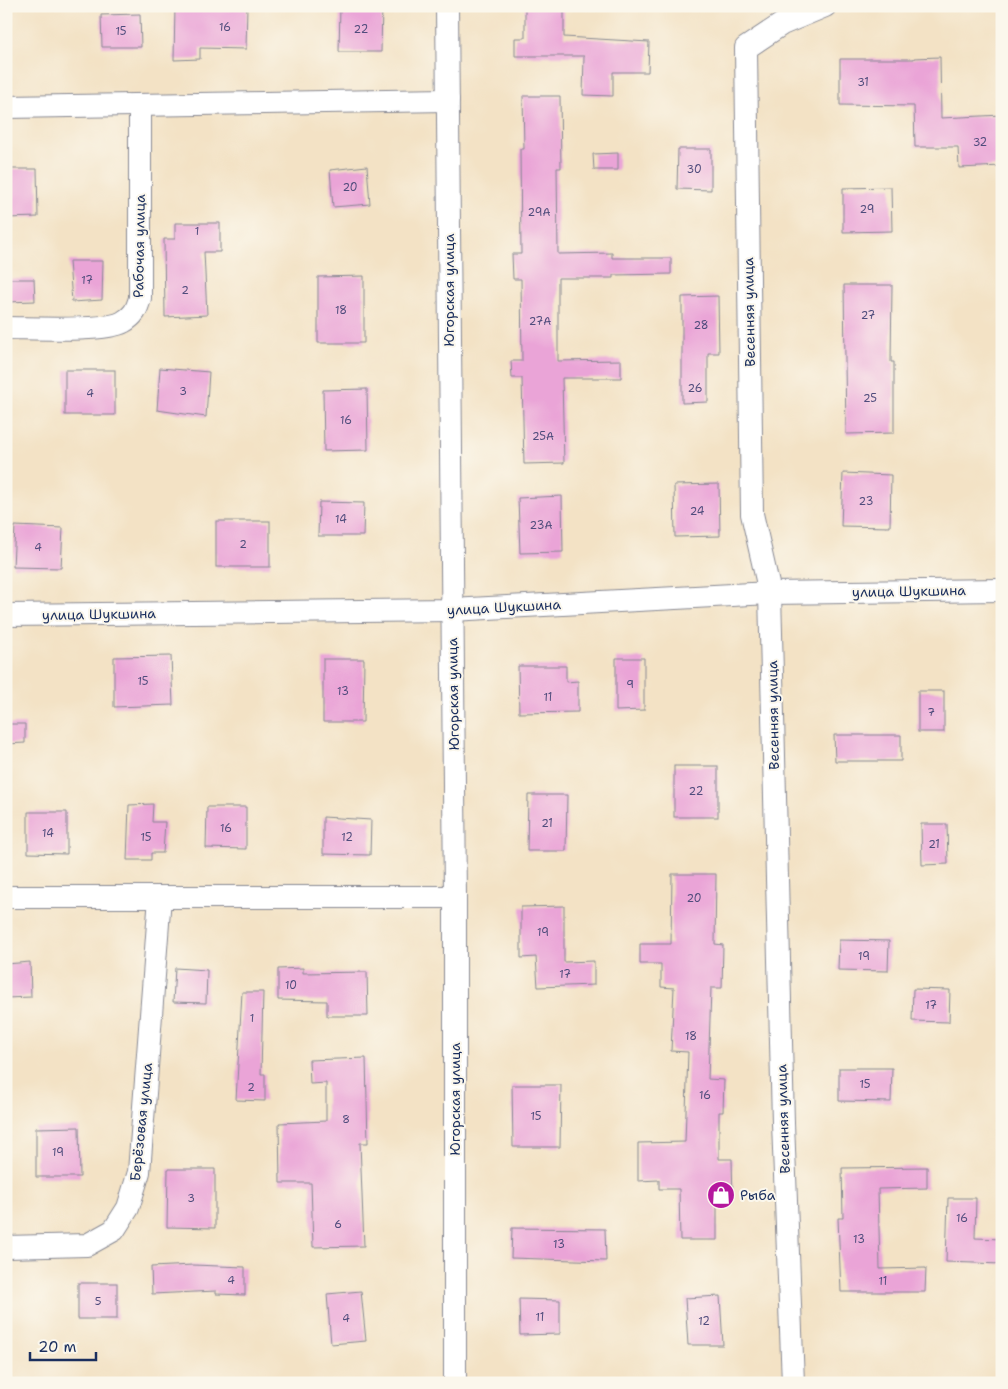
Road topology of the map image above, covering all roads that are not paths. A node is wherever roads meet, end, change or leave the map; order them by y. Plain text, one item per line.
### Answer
1 (447, 6) edge
2 (825, 6) edge
3 (448, 100) junction
4 (140, 105) junction
5 (6, 107) edge
6 (6, 328) edge
7 (1002, 590) edge
8 (770, 594) junction
9 (452, 610) junction
10 (6, 616) edge
11 (6, 897) edge
12 (160, 897) junction
13 (455, 897) junction
14 (6, 1247) edge
15 (455, 1383) edge
16 (793, 1383) edge

1 - 3 street, Югорская улица
2 - 8 street, Весенняя улица
3 - 4 street
3 - 9 street, Югорская улица
4 - 5 street
4 - 6 street, Рабочая улица
7 - 8 street, улица Шукшина
8 - 9 street, улица Шукшина
8 - 16 street, Весенняя улица
9 - 10 street, улица Шукшина
9 - 13 street, Югорская улица
11 - 12 street
12 - 13 street
12 - 14 street, Берёзовая улица
13 - 15 street, Югорская улица

